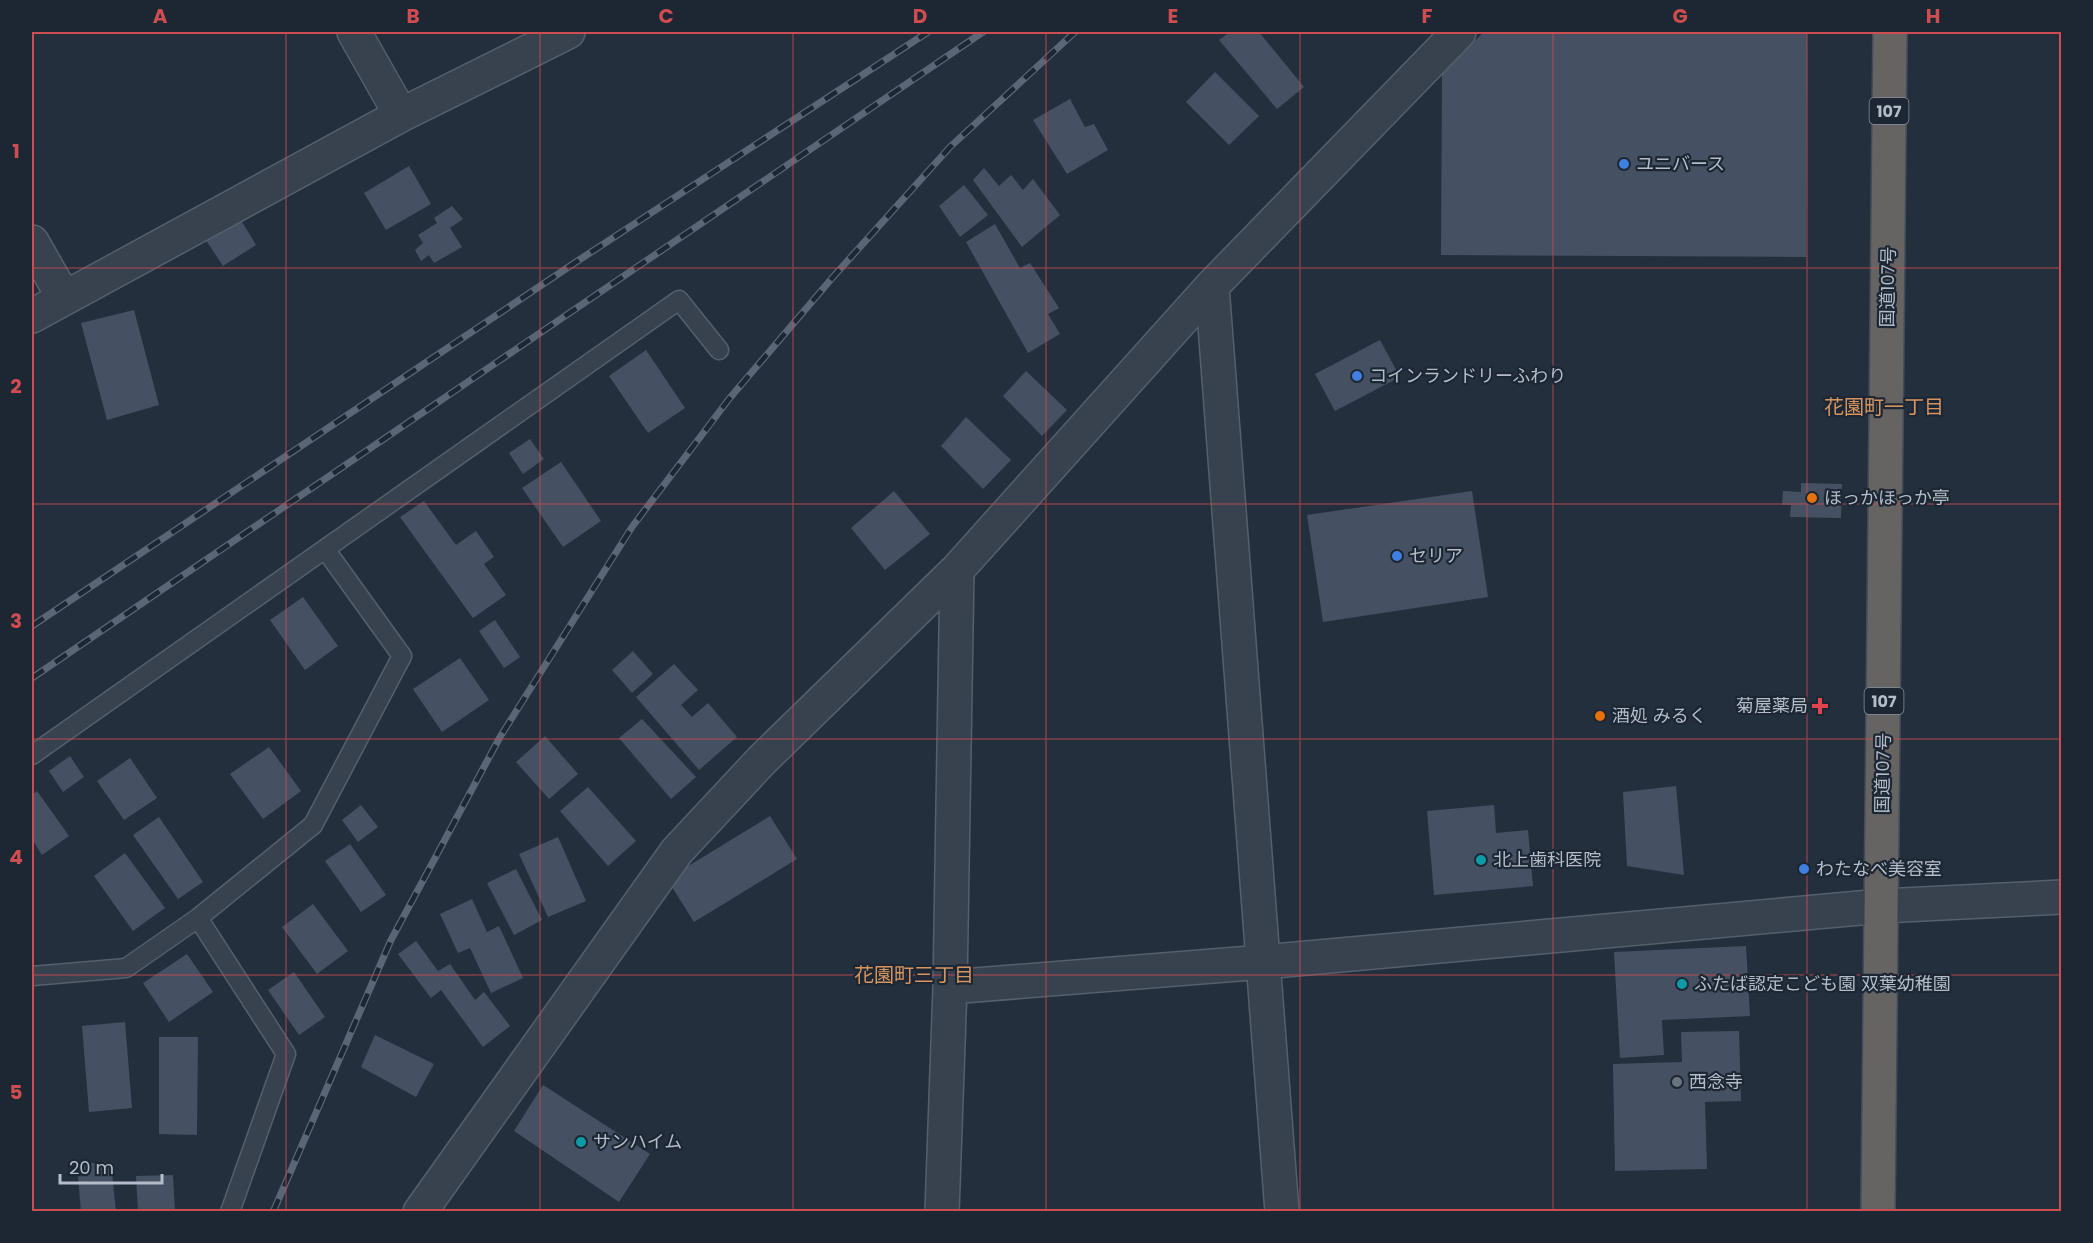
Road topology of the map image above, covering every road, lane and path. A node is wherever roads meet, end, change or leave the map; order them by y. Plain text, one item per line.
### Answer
1 (354, 32) edge
2 (522, 32) edge
3 (568, 32) edge
4 (1459, 32) edge
5 (1890, 32) edge
6 (498, 66) junction
7 (401, 115) junction
8 (32, 242) edge
9 (1212, 286) junction
10 (64, 298) junction
11 (32, 316) edge
12 (719, 350) dead end
13 (325, 549) junction
14 (957, 570) junction
15 (32, 755) edge
16 (2061, 897) edge
17 (1882, 906) junction
18 (198, 918) junction
19 (1263, 962) junction
20 (32, 976) edge
21 (950, 987) junction
22 (230, 1212) edge
23 (420, 1212) edge
24 (942, 1212) edge
25 (1282, 1212) edge
26 (1878, 1212) edge

1 - 7 street
2 - 6 street
3 - 6 street
4 - 9 street
5 - 17 highway, 国道107号 / 107
6 - 7 street
7 - 10 street
8 - 10 street
9 - 14 street
9 - 19 street
10 - 11 street
12 - 13 lane
13 - 15 lane
13 - 18 lane
14 - 21 street
14 - 23 street
16 - 17 street
17 - 19 street
17 - 26 highway, 国道107号 / 107
18 - 20 lane
18 - 22 lane
19 - 21 street
19 - 25 street
21 - 24 street

